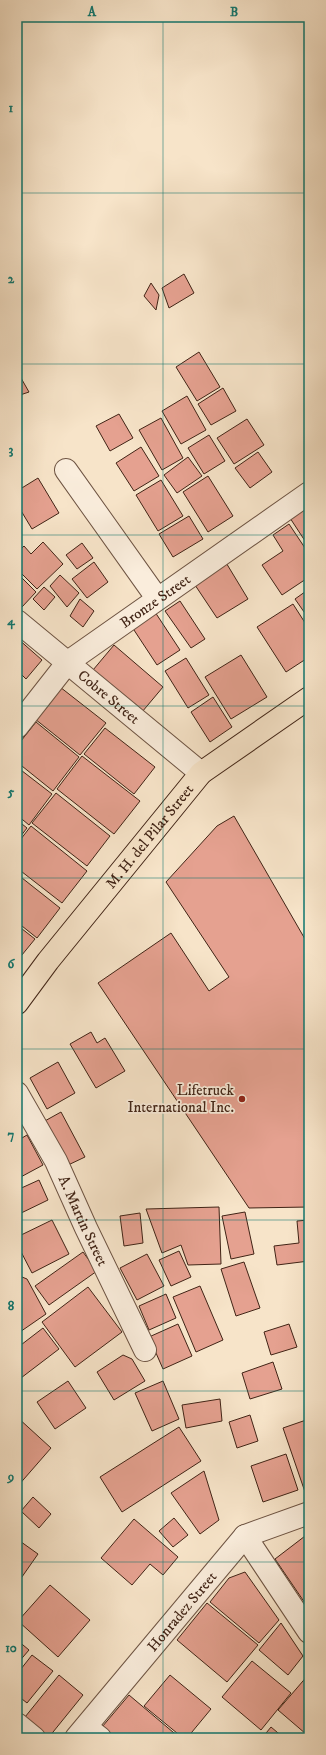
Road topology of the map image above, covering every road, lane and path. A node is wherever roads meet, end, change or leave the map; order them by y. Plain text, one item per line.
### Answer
1 (66, 470) dead end
2 (309, 493) edge
3 (157, 598) junction
4 (17, 621) edge
5 (68, 662) junction
6 (309, 698) edge
7 (17, 727) edge
8 (201, 774) junction
9 (17, 1003) edge
10 (17, 1093) edge
11 (145, 1350) dead end
12 (309, 1513) edge
13 (245, 1536) junction
14 (309, 1632) edge
15 (17, 1724) edge
16 (87, 1734) edge
17 (34, 1738) edge

1 - 3 street
2 - 3 street, Bronze Street
3 - 5 street, Bronze Street
4 - 5 street, Cobre Street
5 - 7 street, Bronze Street
5 - 8 street, Cobre Street
6 - 8 main road, M. H. del Pilar Street
8 - 9 main road, M. H. del Pilar Street
10 - 11 street, A. Martin Street
12 - 13 street
13 - 14 street
13 - 16 street, Honradez Street
15 - 17 street

